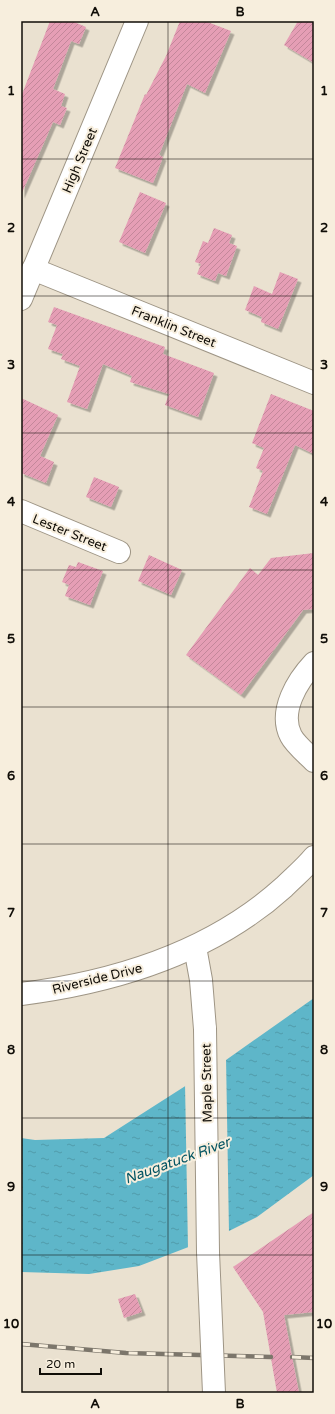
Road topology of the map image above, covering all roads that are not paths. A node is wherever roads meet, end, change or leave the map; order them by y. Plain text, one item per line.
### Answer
1 (137, 21) edge
2 (33, 269) junction
3 (21, 299) edge
4 (314, 383) edge
5 (21, 511) edge
6 (119, 552) dead end
7 (314, 663) edge
8 (313, 758) edge
9 (314, 857) edge
10 (195, 948) junction
11 (21, 994) edge
12 (214, 1393) edge

1 - 2 main road, High Street
2 - 3 main road, High Street
2 - 4 main road, Franklin Street
5 - 6 main road, Lester Street
7 - 8 main road
9 - 10 main road
10 - 11 main road, Riverside Drive
10 - 12 main road, Maple Street, bridge

